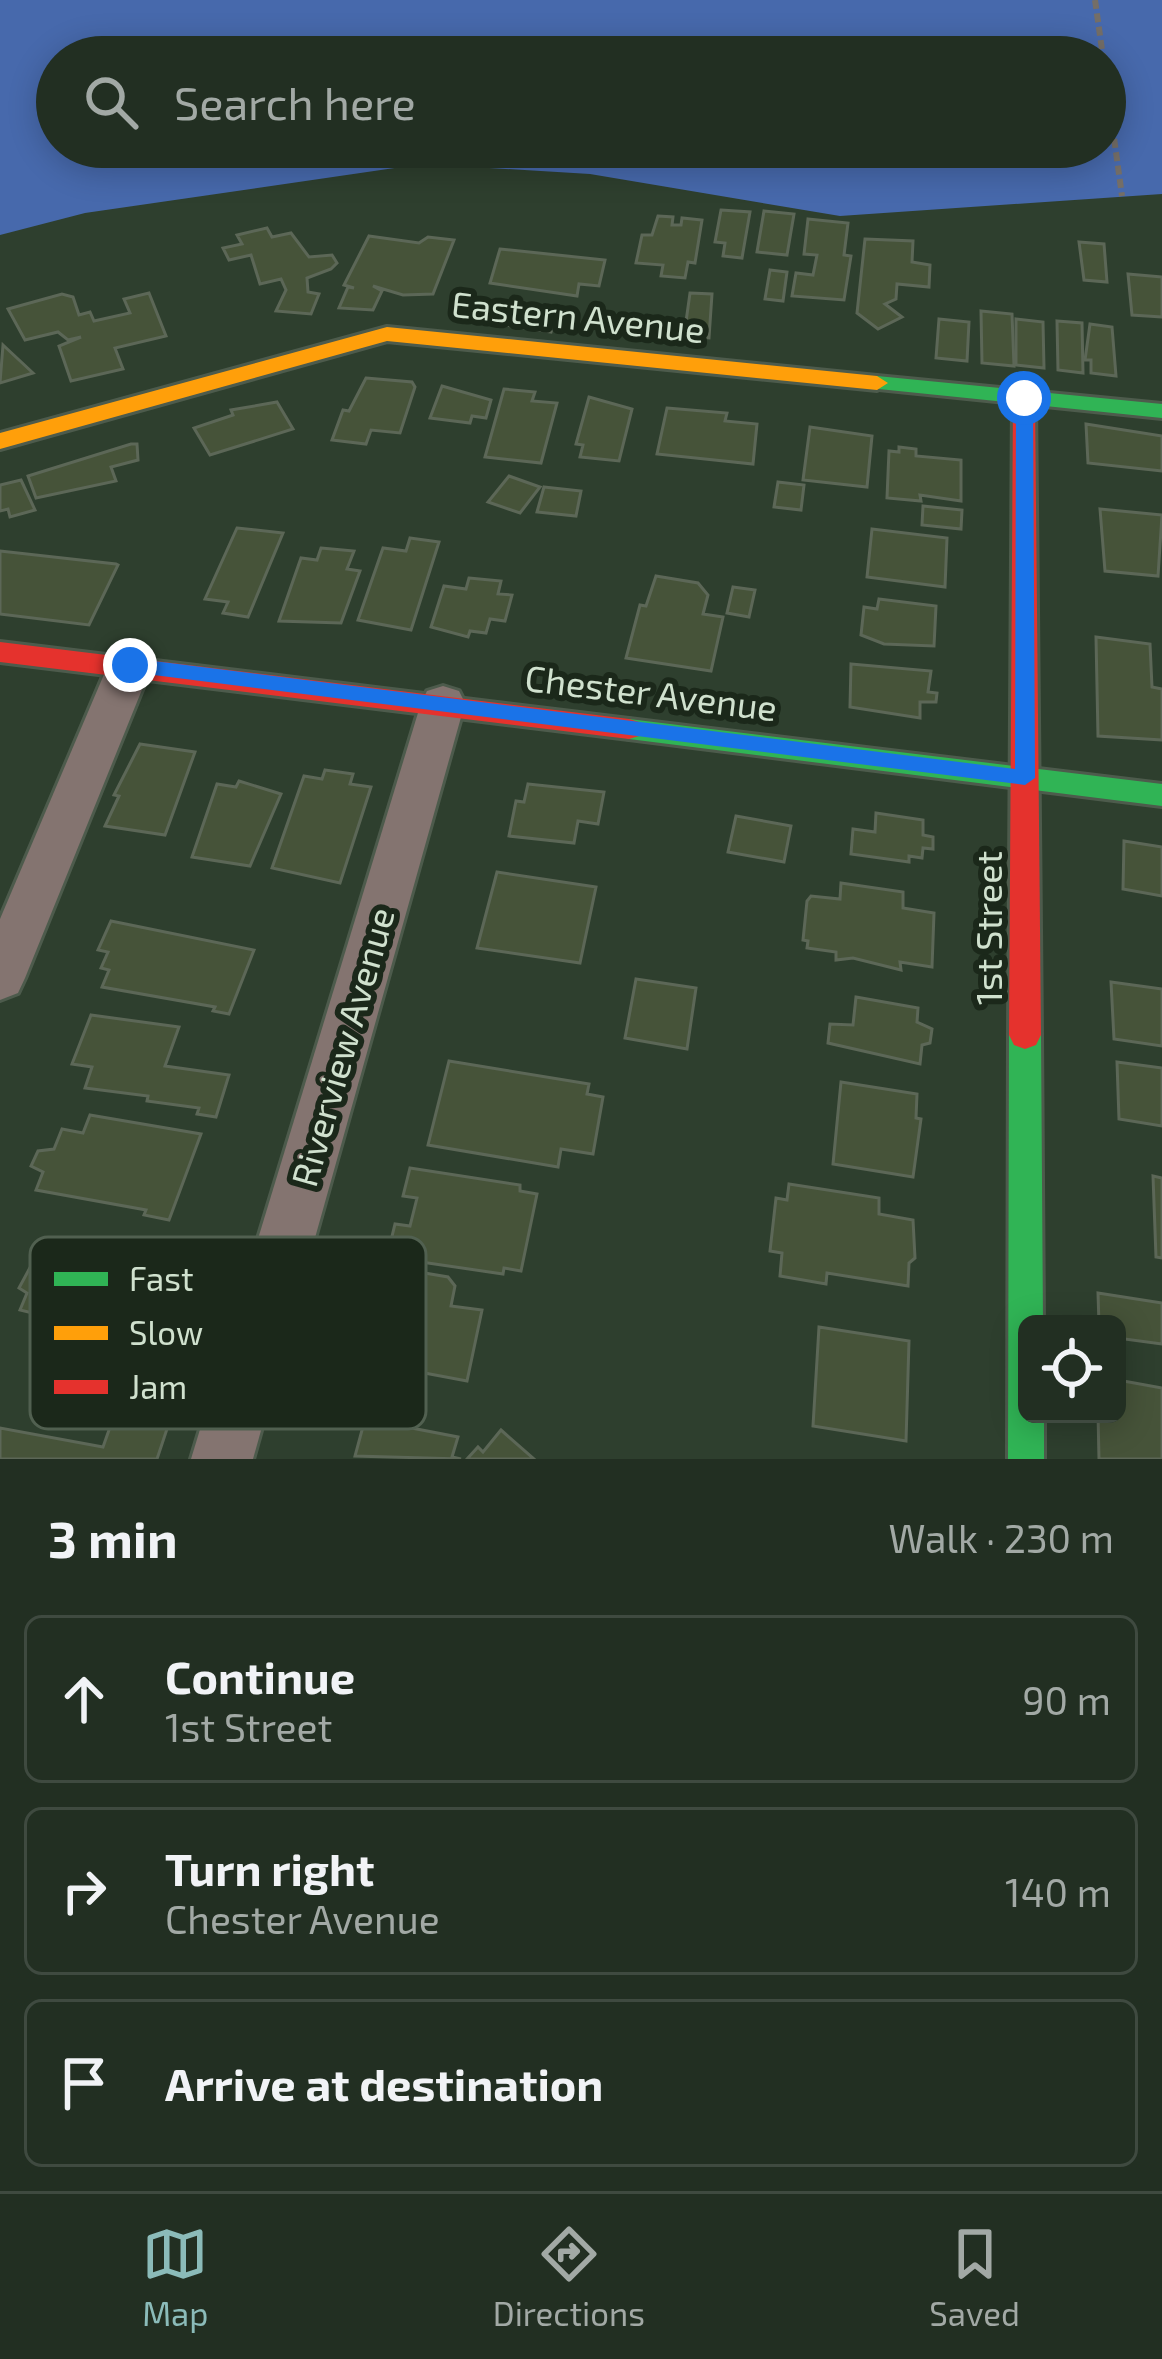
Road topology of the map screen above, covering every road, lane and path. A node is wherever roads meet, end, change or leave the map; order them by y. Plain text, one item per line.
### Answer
1 (1095, 0) edge
2 (1100, 36) edge
3 (1118, 168) edge
4 (1122, 196) dead end
5 (1024, 398) junction
6 (1162, 411) edge
7 (0, 441) edge
8 (0, 652) edge
9 (130, 665) junction
10 (443, 703) junction
11 (1025, 778) junction
12 (1162, 795) edge
13 (0, 978) edge
14 (288, 1237) edge
15 (232, 1429) edge
16 (223, 1459) edge
17 (1027, 1459) edge

1 - 2 path
3 - 4 path
5 - 6 street, Eastern Avenue
5 - 7 street, Eastern Avenue
5 - 11 street, 1st Street
8 - 9 street, Chester Avenue
9 - 10 street, Chester Avenue
9 - 13 street
10 - 11 street, Chester Avenue
10 - 14 street, Riverview Avenue
11 - 12 street, Chester Avenue
11 - 17 street, 1st Street
15 - 16 street, Riverview Avenue

